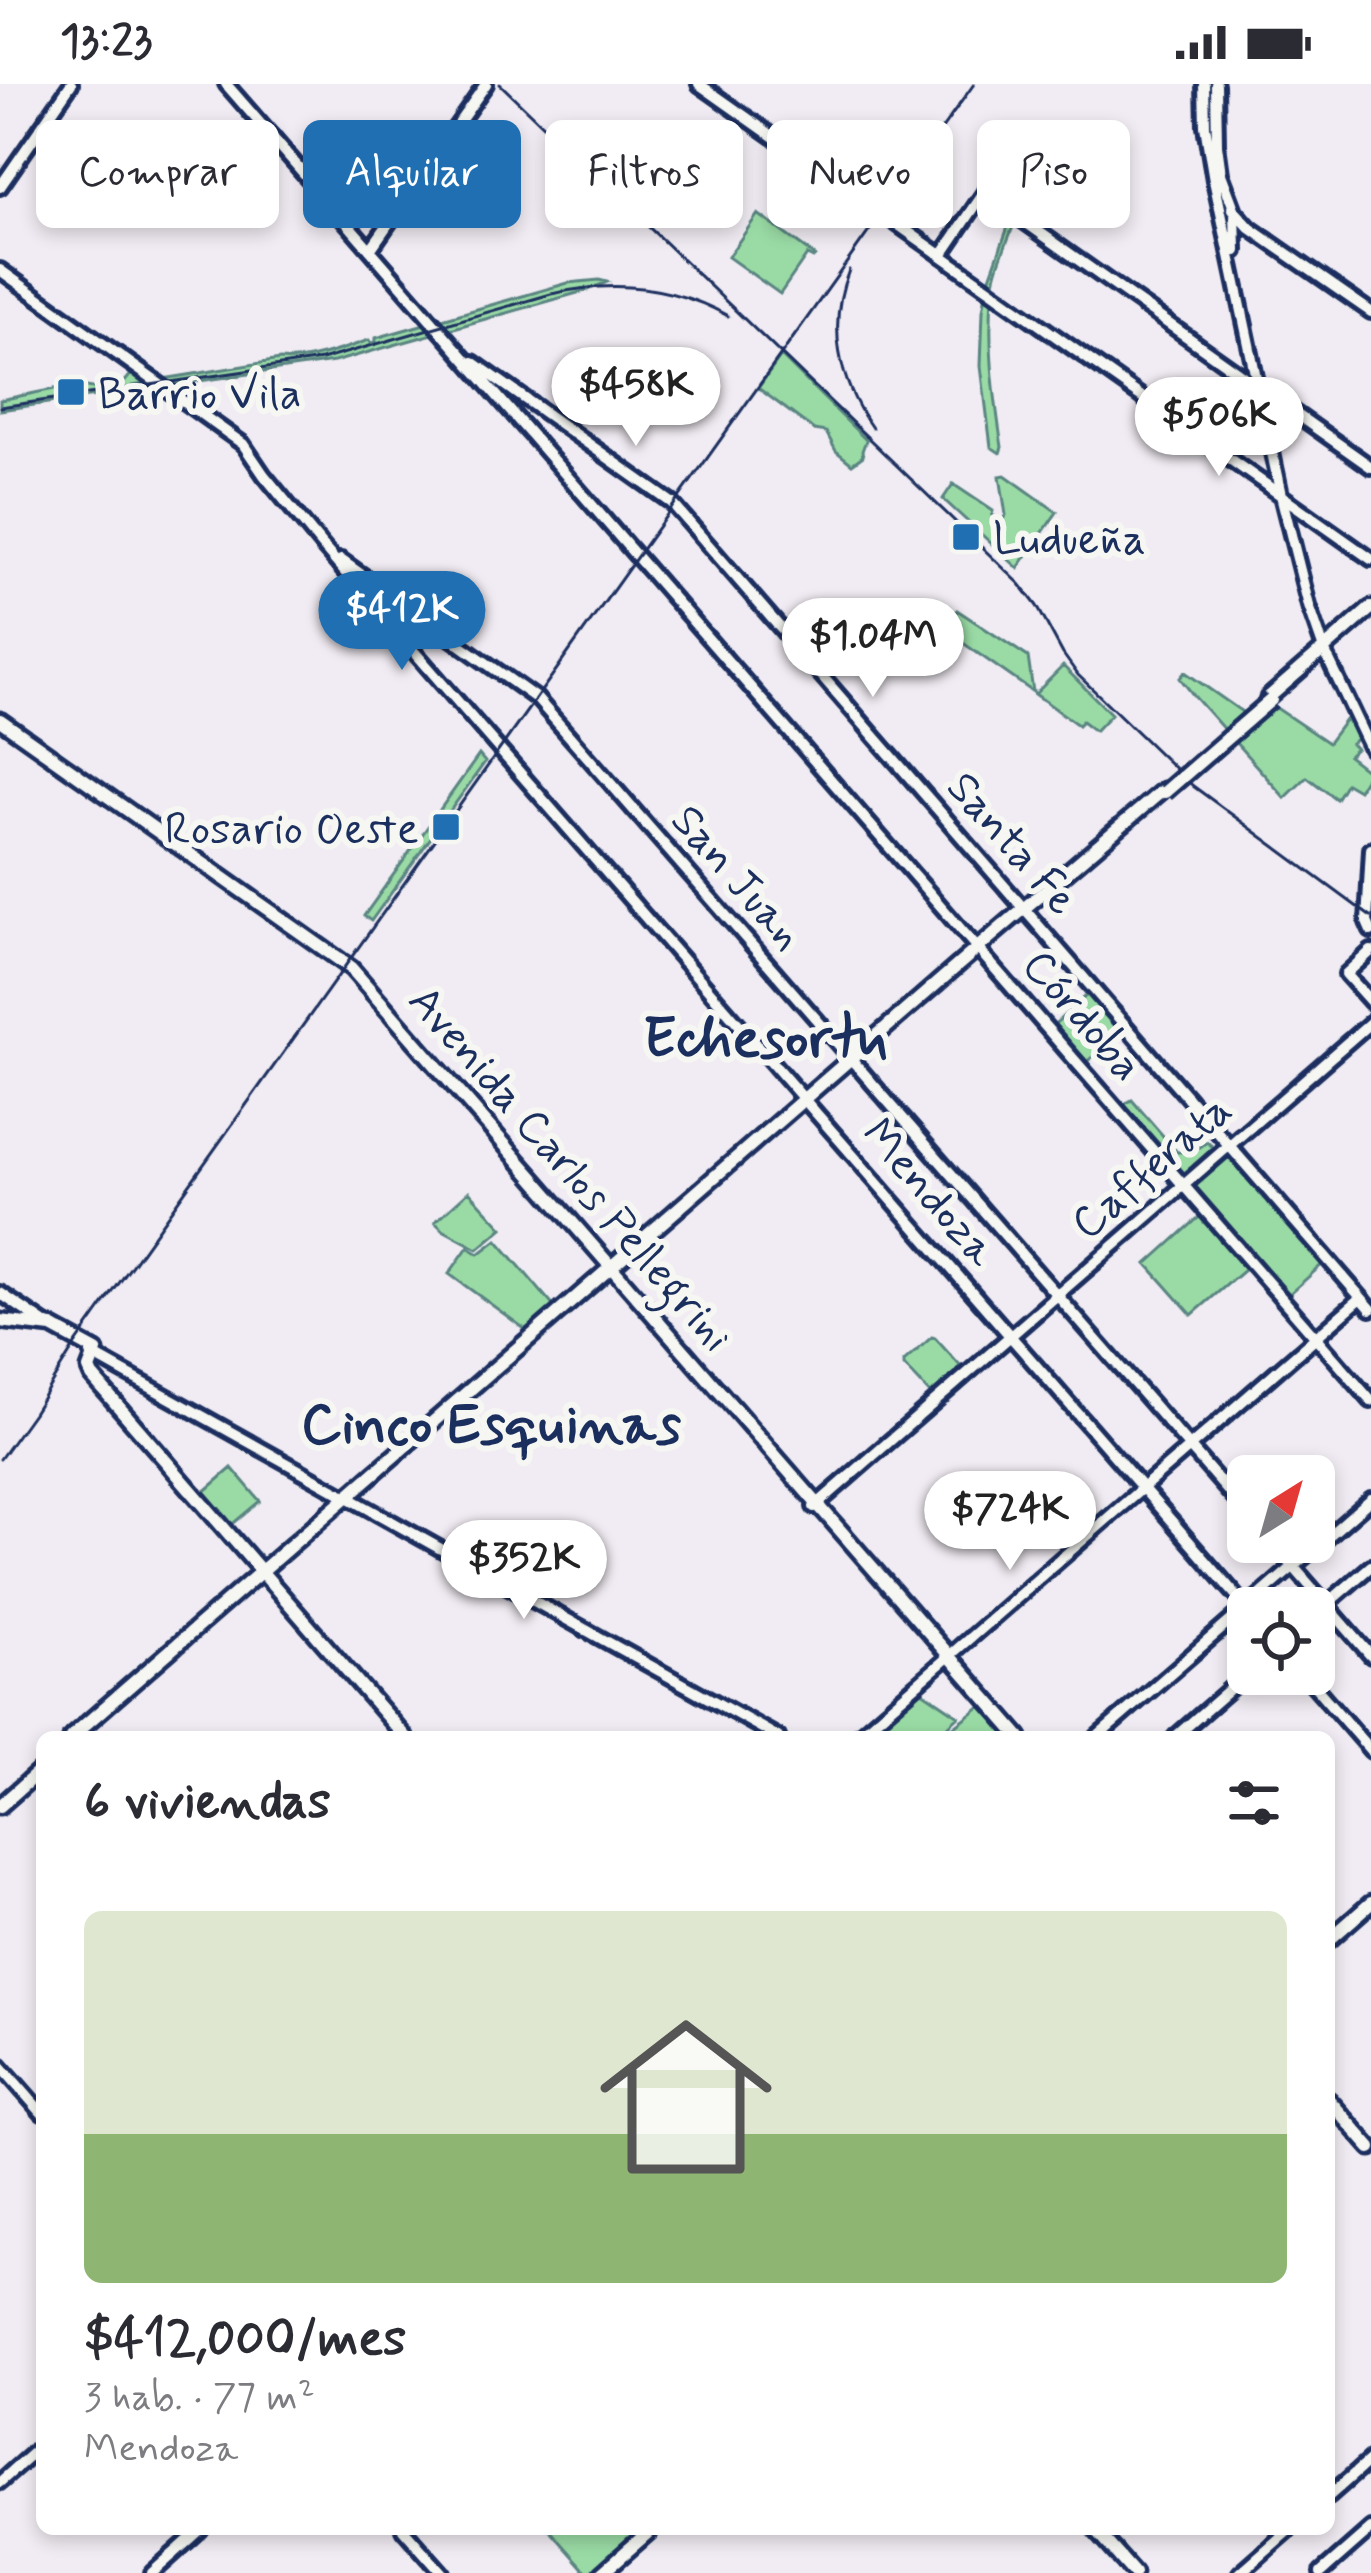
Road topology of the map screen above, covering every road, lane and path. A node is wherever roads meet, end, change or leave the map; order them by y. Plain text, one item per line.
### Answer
1 (69, 84) edge
2 (229, 84) edge
3 (486, 84) edge
4 (699, 84) edge
5 (1204, 84) edge
6 (1216, 84) edge
7 (1213, 144) junction
8 (0, 183) edge
9 (1229, 217) junction
10 (371, 248) junction
11 (941, 255) junction
12 (0, 272) edge
13 (1371, 314) edge
14 (1262, 389) junction
15 (1371, 467) edge
16 (1284, 497) junction
17 (324, 548) junction
18 (1371, 559) edge
19 (1371, 611) edge
20 (1325, 648) junction
21 (0, 723) edge
22 (1371, 738) edge
23 (1371, 749) edge
24 (1371, 849) edge
25 (1025, 910) junction
26 (1371, 931) edge
27 (979, 949) junction
28 (1371, 951) edge
29 (1371, 1002) edge
30 (1371, 1022) edge
31 (853, 1061) junction
32 (806, 1102) junction
33 (1228, 1144) junction
34 (1183, 1184) junction
35 (613, 1271) junction
36 (1057, 1294) junction
37 (0, 1296) edge
38 (1366, 1303) edge
39 (10, 1319) edge
40 (45, 1328) junction
41 (1009, 1336) junction
42 (1318, 1340) junction
43 (91, 1352) junction
44 (1371, 1401) edge
45 (1192, 1450) junction
46 (1227, 1490) edge
47 (1145, 1491) junction
48 (351, 1496) junction
49 (1371, 1498) edge
50 (815, 1505) junction
51 (1290, 1563) edge
52 (1293, 1566) junction
53 (1371, 1566) edge
54 (261, 1574) junction
55 (1229, 1587) edge
56 (1270, 1587) edge
57 (1312, 1587) edge
58 (1335, 1597) edge
59 (1335, 1613) edge
60 (1227, 1625) edge
61 (1371, 1655) edge
62 (950, 1660) junction
63 (1227, 1691) edge
64 (1323, 1695) edge
65 (82, 1731) edge
66 (397, 1731) edge
67 (767, 1731) edge
68 (777, 1731) edge
69 (868, 1731) edge
70 (1012, 1731) edge
71 (1104, 1731) edge
72 (1182, 1731) edge
73 (1371, 1750) edge
74 (36, 1771) edge
75 (0, 1803) edge
76 (1371, 1903) edge
77 (1371, 1913) edge
78 (1335, 1935) edge
79 (1335, 1945) edge
80 (0, 2061) edge
81 (36, 2102) edge
82 (1335, 2103) edge
83 (1371, 2145) edge
84 (36, 2454) edge
85 (1371, 2459) edge
86 (0, 2485) edge
87 (1335, 2491) edge
88 (1371, 2530) edge
89 (197, 2535) edge
90 (412, 2535) edge
91 (645, 2535) edge
92 (655, 2535) edge
93 (1097, 2535) edge
94 (1283, 2535) edge
95 (155, 2573) edge
96 (446, 2573) edge
97 (602, 2573) edge
98 (612, 2573) edge
99 (1130, 2573) edge
100 (1240, 2573) edge
101 (1321, 2573) edge

1 - 8 main road
2 - 10 main road
3 - 10 main road
4 - 11 main road
5 - 7 main road
6 - 7 main road
7 - 9 main road
9 - 13 main road
9 - 14 main road
10 - 25 main road, Santa Fe
10 - 27 main road, Córdoba
11 - 14 main road
11 - 16 main road
12 - 17 main road
14 - 15 main road
14 - 16 main road
16 - 18 main road
16 - 20 main road
17 - 31 main road, San Juan
17 - 32 main road, Mendoza
19 - 20 main road
20 - 22 main road
20 - 23 main road
20 - 25 main road, bridge
21 - 35 main road, Avenida Carlos Pellegrini
24 - 26 main road
25 - 27 main road
25 - 33 main road, Santa Fe
27 - 31 main road
27 - 34 main road, Córdoba
28 - 29 main road
30 - 33 main road, Cafferata
31 - 32 main road
31 - 36 main road, San Juan
32 - 35 main road
32 - 41 main road, Mendoza
33 - 34 main road, Cafferata
33 - 38 main road, Santa Fe
34 - 36 main road, Cafferata
34 - 42 main road, Córdoba
35 - 48 main road
35 - 50 main road, Avenida Carlos Pellegrini
36 - 41 main road, Cafferata
36 - 45 main road, San Juan
37 - 39 main road
38 - 42 main road
39 - 40 main road
39 - 40 main road
40 - 43 main road
41 - 47 main road, Mendoza
41 - 50 main road, Cafferata
42 - 44 main road, Córdoba
42 - 45 main road
43 - 48 main road
43 - 54 main road
45 - 46 main road, San Juan
45 - 47 main road
47 - 55 main road, Mendoza
47 - 62 main road
48 - 54 main road
48 - 67 main road
48 - 68 main road
49 - 52 main road
50 - 62 main road, Avenida Carlos Pellegrini
51 - 52 main road
52 - 56 main road
52 - 57 main road
53 - 58 main road
54 - 65 main road
54 - 66 main road
59 - 61 main road
60 - 71 main road
62 - 69 main road
62 - 70 main road, Avenida Carlos Pellegrini
63 - 72 main road
64 - 73 main road
74 - 75 main road
76 - 78 main road
77 - 79 main road
80 - 81 main road
82 - 83 main road
84 - 86 main road
85 - 87 main road
88 - 101 main road
89 - 95 main road
90 - 96 main road
91 - 97 main road
92 - 98 main road
93 - 99 main road
94 - 100 main road

